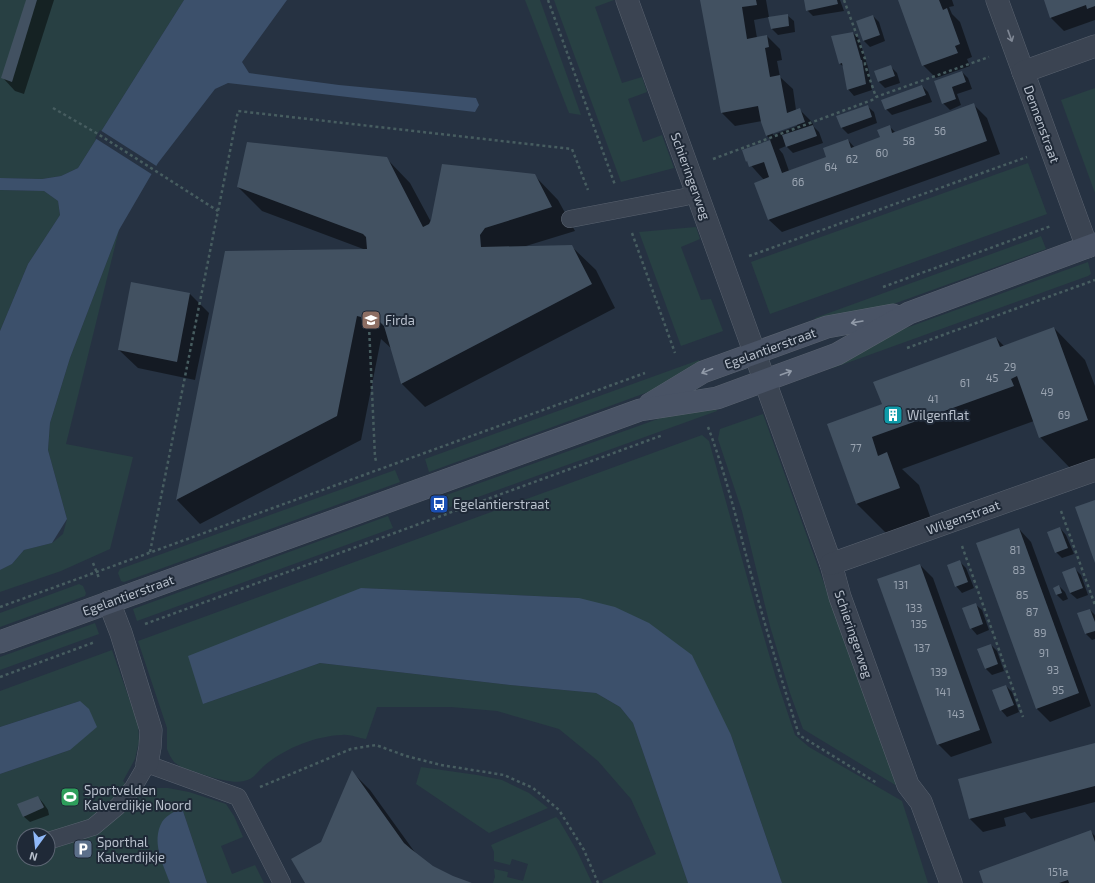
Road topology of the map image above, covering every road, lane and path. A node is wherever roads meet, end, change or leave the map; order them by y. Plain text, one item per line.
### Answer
1 (548, 0) edge
2 (627, 0) edge
3 (844, 0) edge
4 (996, 0) edge
5 (1095, 46) edge
6 (990, 57) dead end
7 (1023, 72) junction
8 (876, 97) junction
9 (53, 108) dead end
10 (1051, 148) junction
11 (712, 159) dead end
12 (697, 192) junction
13 (624, 209) junction
14 (218, 211) junction
15 (598, 214) junction
16 (1076, 217) junction
17 (570, 219) dead end
18 (1091, 246) edge
19 (724, 265) junction
20 (1095, 280) edge
21 (876, 290) dead end
22 (909, 313) junction
23 (369, 326) dead end
24 (900, 350) dead end
25 (675, 353) dead end
26 (755, 353) junction
27 (651, 371) dead end
28 (765, 380) junction
29 (640, 410) junction
30 (707, 425) dead end
31 (668, 433) dead end
32 (376, 461) dead end
33 (1095, 470) edge
34 (1052, 485) junction
35 (953, 522) junction
36 (150, 553) junction
37 (93, 563) dead end
38 (832, 564) junction
39 (97, 572) junction
40 (109, 602) junction
41 (1095, 605) edge
42 (0, 607) edge
43 (121, 633) junction
44 (0, 642) edge
45 (0, 677) edge
46 (1023, 717) dead end
47 (147, 764) junction
48 (879, 784) dead end
49 (238, 797) junction
50 (56, 839) edge
51 (282, 883) edge
52 (598, 883) edge
53 (951, 883) edge

1 - 13 path
2 - 12 street, Schieringerweg
3 - 8 path
4 -> 7 street, Dennenstraat
5 - 7 street
6 - 8 path
7 - 10 street, Dennenstraat
8 - 11 path
9 - 14 path
10 - 16 street, Dennenstraat
10 - 19 path
12 - 13 lane
12 - 19 street, Schieringerweg
13 - 15 lane
13 - 25 path
14 - 15 path
14 - 36 path
15 - 17 lane
16 - 18 street, Dennenstraat
16 - 21 path
18 - 22 main road, Egelantierstraat
19 - 26 street, Schieringerweg
20 - 24 path
22 -> 26 main road, Egelantierstraat
28 -> 22 main road, Egelantierstraat
23 - 32 path
26 - 28 street, Schieringerweg
26 -> 29 main road, Egelantierstraat
27 - 36 path
28 - 29 main road, Egelantierstraat
28 - 38 street, Schieringerweg
29 - 40 main road, Egelantierstraat
30 - 48 path
31 - 43 path
33 - 34 street, Wilgenstraat
34 - 35 street, Wilgenstraat
34 - 41 path
35 - 38 street, Wilgenstraat
35 - 46 path
36 - 39 path
37 - 39 path
38 - 53 street, Schieringerweg
39 - 42 path
40 - 43 street
40 - 44 main road, Egelantierstraat
43 - 45 path
43 - 47 street
47 - 49 lane
47 - 50 lane
49 - 51 lane
49 - 52 path

